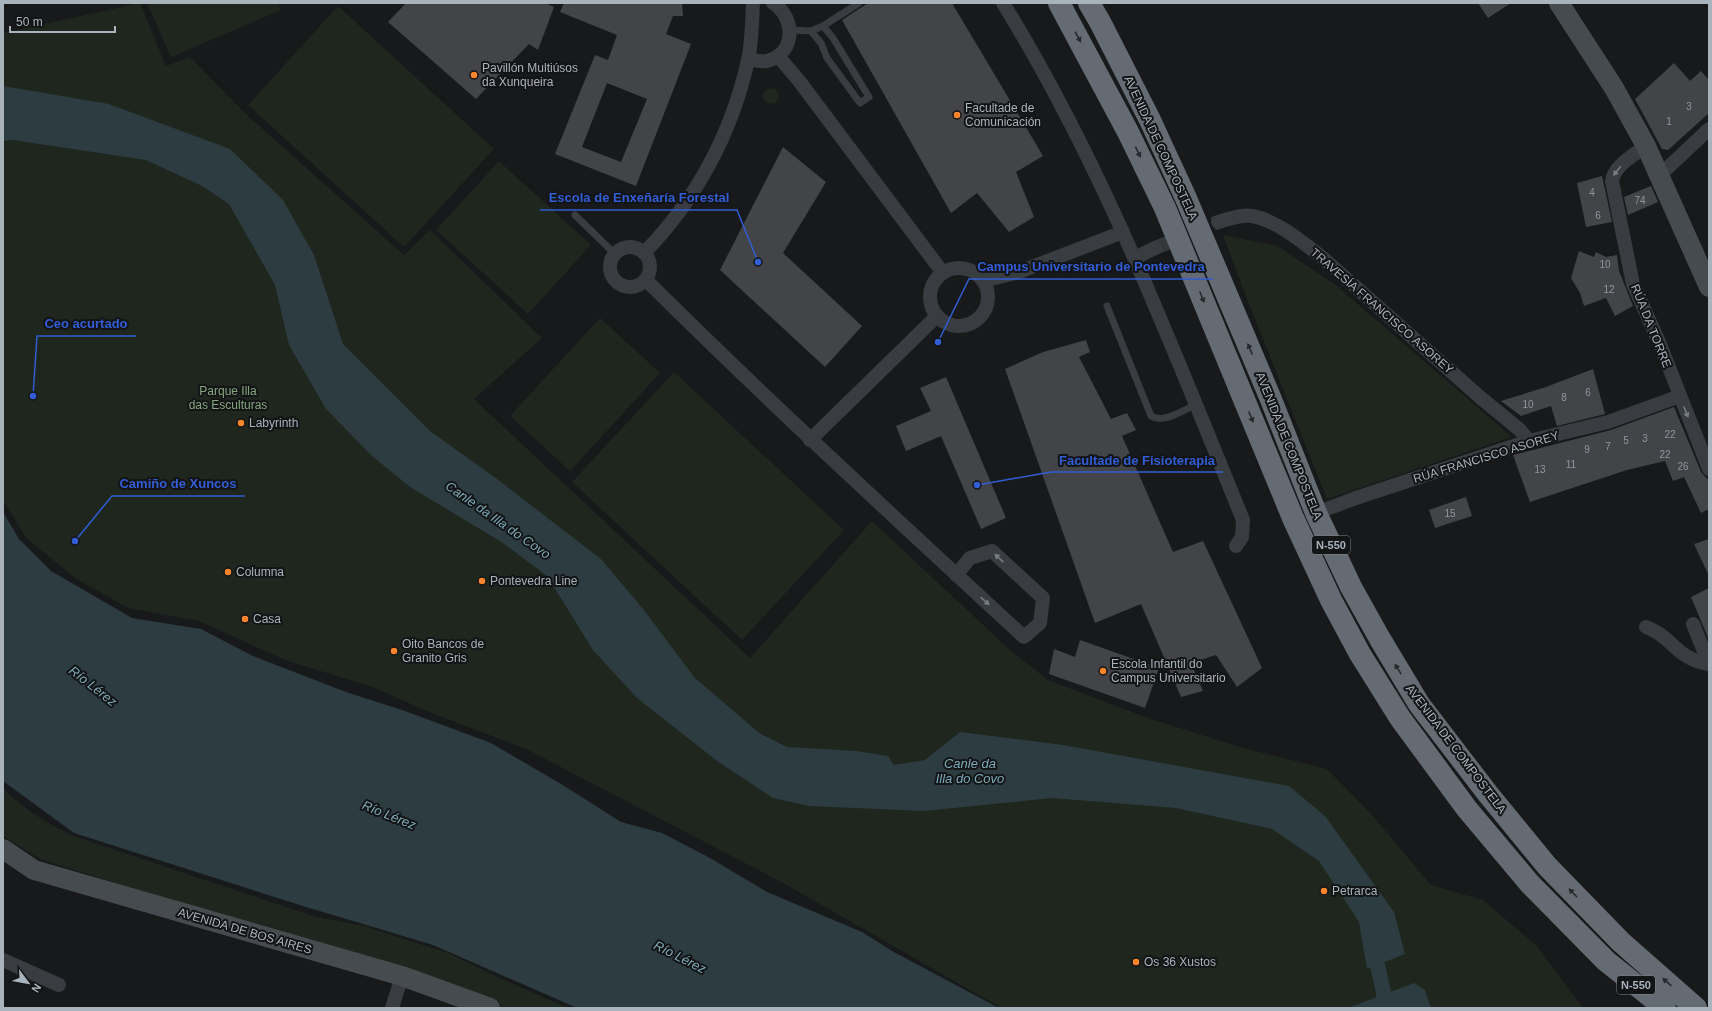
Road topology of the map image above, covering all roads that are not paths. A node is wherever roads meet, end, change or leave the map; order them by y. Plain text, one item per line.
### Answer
1 (753, 3) edge
2 (859, 3) edge
3 (1003, 3) edge
4 (1059, 3) edge
5 (1089, 3) edge
6 (1559, 3) edge
7 (780, 4) edge
8 (823, 26) junction
9 (790, 30) junction
10 (811, 31) junction
11 (778, 56) junction
12 (748, 59) junction
13 (1709, 129) edge
14 (1646, 146) junction
15 (1660, 175) junction
16 (575, 215) dead end
17 (1218, 222) tunnel mouth
18 (1123, 232) junction
19 (1155, 248) tunnel mouth
20 (644, 253) junction
21 (615, 254) junction
22 (1135, 258) junction
23 (943, 273) junction
24 (646, 280) junction
25 (982, 282) junction
26 (1709, 287) edge
27 (1107, 306) dead end
28 (937, 316) junction
29 (1680, 396) junction
30 (1195, 405) junction
31 (810, 440) junction
32 (1529, 441) junction
33 (1709, 469) edge
34 (1316, 513) junction
35 (1236, 546) dead end
36 (956, 575) junction
37 (1693, 624) dead end
38 (1646, 627) dead end
39 (1709, 664) edge
40 (3, 849) edge
41 (3, 960) edge
42 (402, 976) junction
43 (59, 985) dead end
44 (392, 1008) edge
45 (490, 1008) edge
46 (1665, 1008) edge
47 (1696, 1008) edge

1 - 12 street
2 - 8 lane
3 - 18 street
4 -> 46 highway, AVENIDA DE COMPOSTELA / N-550
34 -> 5 highway, AVENIDA DE COMPOSTELA / N-550
6 - 14 street
7 - 9 street
8 - 10 lane
8 - 10 lane
9 - 10 lane
9 - 11 street
11 - 12 street
11 - 23 street
12 - 20 street
13 - 15 street
14 - 15 street
14 -> 29 street, RÚA DA TORRE
15 - 26 street
16 - 21 lane
17 - 32 street, TRAVESÍA FRANCISCO ASOREY
18 - 22 street
18 - 25 street
19 - 22 street
20 - 21 street
20 - 24 street
21 - 24 street
22 - 30 street
23 - 25 street
23 - 28 street
24 - 31 street
25 - 28 street
27 - 30 lane
28 - 31 street
29 - 32 street, RÚA FRANCISCO ASOREY
29 -> 33 street, RÚA DA TORRE
30 - 35 street
31 - 36 street
32 - 34 street, RÚA FRANCISCO ASOREY
47 -> 34 highway, AVENIDA DE COMPOSTELA / N-550
36 -> 36 street
37 - 39 street
38 - 39 street
40 - 42 street, AVENIDA DE BOS AIRES
41 - 43 street
42 - 44 street
42 - 45 street, AVENIDA DE BOS AIRES

